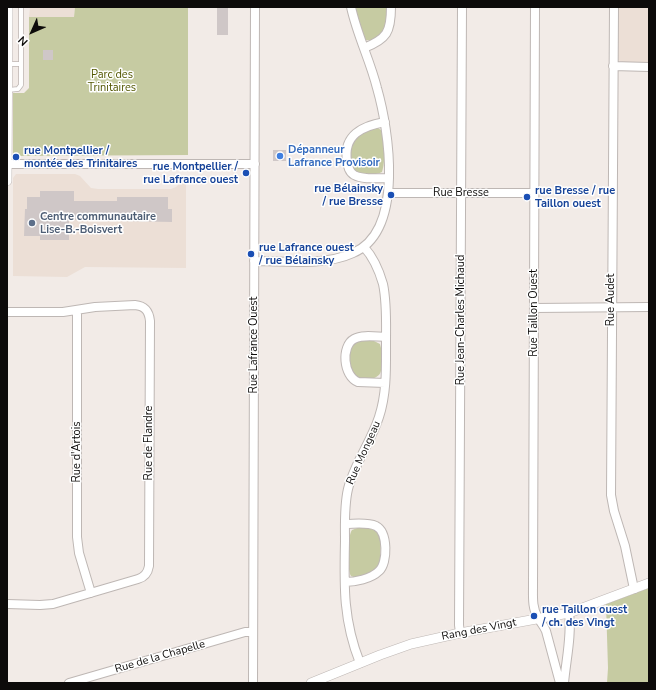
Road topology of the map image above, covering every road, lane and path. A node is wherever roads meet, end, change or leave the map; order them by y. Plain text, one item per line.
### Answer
1 (8, 7) edge
2 (21, 7) edge
3 (255, 7) edge
4 (351, 7) edge
5 (391, 7) edge
6 (462, 7) edge
7 (535, 7) edge
8 (614, 7) edge
9 (364, 48) junction
10 (8, 64) junction
11 (21, 64) junction
12 (613, 66) junction
13 (649, 67) edge
14 (8, 90) junction
15 (385, 122) junction
16 (7, 164) edge
17 (255, 164) junction
18 (388, 178) junction
19 (7, 182) edge
20 (388, 193) junction
21 (462, 193) junction
22 (534, 193) junction
23 (364, 247) junction
24 (254, 261) junction
25 (649, 307) edge
26 (534, 308) junction
27 (611, 308) junction
28 (77, 310) junction
29 (7, 312) edge
30 (386, 338) junction
31 (385, 383) junction
32 (345, 524) junction
33 (345, 582) junction
34 (649, 583) edge
35 (634, 589) junction
36 (91, 593) junction
37 (7, 604) edge
38 (569, 613) junction
39 (538, 619) junction
40 (252, 632) junction
41 (460, 633) junction
42 (360, 663) junction
43 (68, 683) edge
44 (253, 683) edge
45 (311, 683) edge
46 (560, 683) edge
47 (564, 683) edge

1 - 10 street
2 - 11 lane
3 - 17 street, Rue Lafrance Ouest
4 - 9 street
5 - 9 street
6 - 21 street, Rue Jean-Charles Michaud
7 - 22 street, Rue Taillon Ouest
8 - 12 street, Rue Audet
9 - 15 street
10 - 11 lane
10 - 14 street
11 - 14 lane
12 - 13 street
12 - 27 street, Rue Audet
14 - 16 street
15 - 18 street
15 - 18 street
16 - 17 street
16 - 19 street
17 - 24 street, Rue Lafrance Ouest
18 - 20 street
20 - 21 street, Rue Bresse
20 - 23 street
21 - 22 street, Rue Bresse
21 - 41 street, Rue Jean-Charles Michaud
22 - 26 street, Rue Taillon Ouest
23 - 24 street
23 - 30 street, Rue Mongeau
24 - 40 street, Rue Lafrance Ouest
25 - 27 street
26 - 27 street
26 - 39 street, Rue Taillon Ouest
27 - 35 street, Rue Audet
28 - 29 street, Rue de Flandre
28 - 36 street, Rue d'Artois
28 - 36 street, Rue de Flandre
30 - 31 street, Rue Mongeau
30 - 31 street
31 - 32 street, Rue Mongeau
32 - 33 street, Rue Mongeau
32 - 33 street
33 - 42 street, Rue Mongeau
34 - 35 street, Rang des Vingt
35 - 38 street, Rang des Vingt
36 - 37 street, Rue de Flandre
38 - 39 street, Rang des Vingt
38 - 47 street
39 - 41 street, Rang des Vingt
39 - 46 street, Rue Taillon Ouest
40 - 43 street, Rue de la Chapelle
40 - 44 street, Rue Lafrance Ouest
41 - 42 street, Rang des Vingt
42 - 45 street, Rang des Vingt

